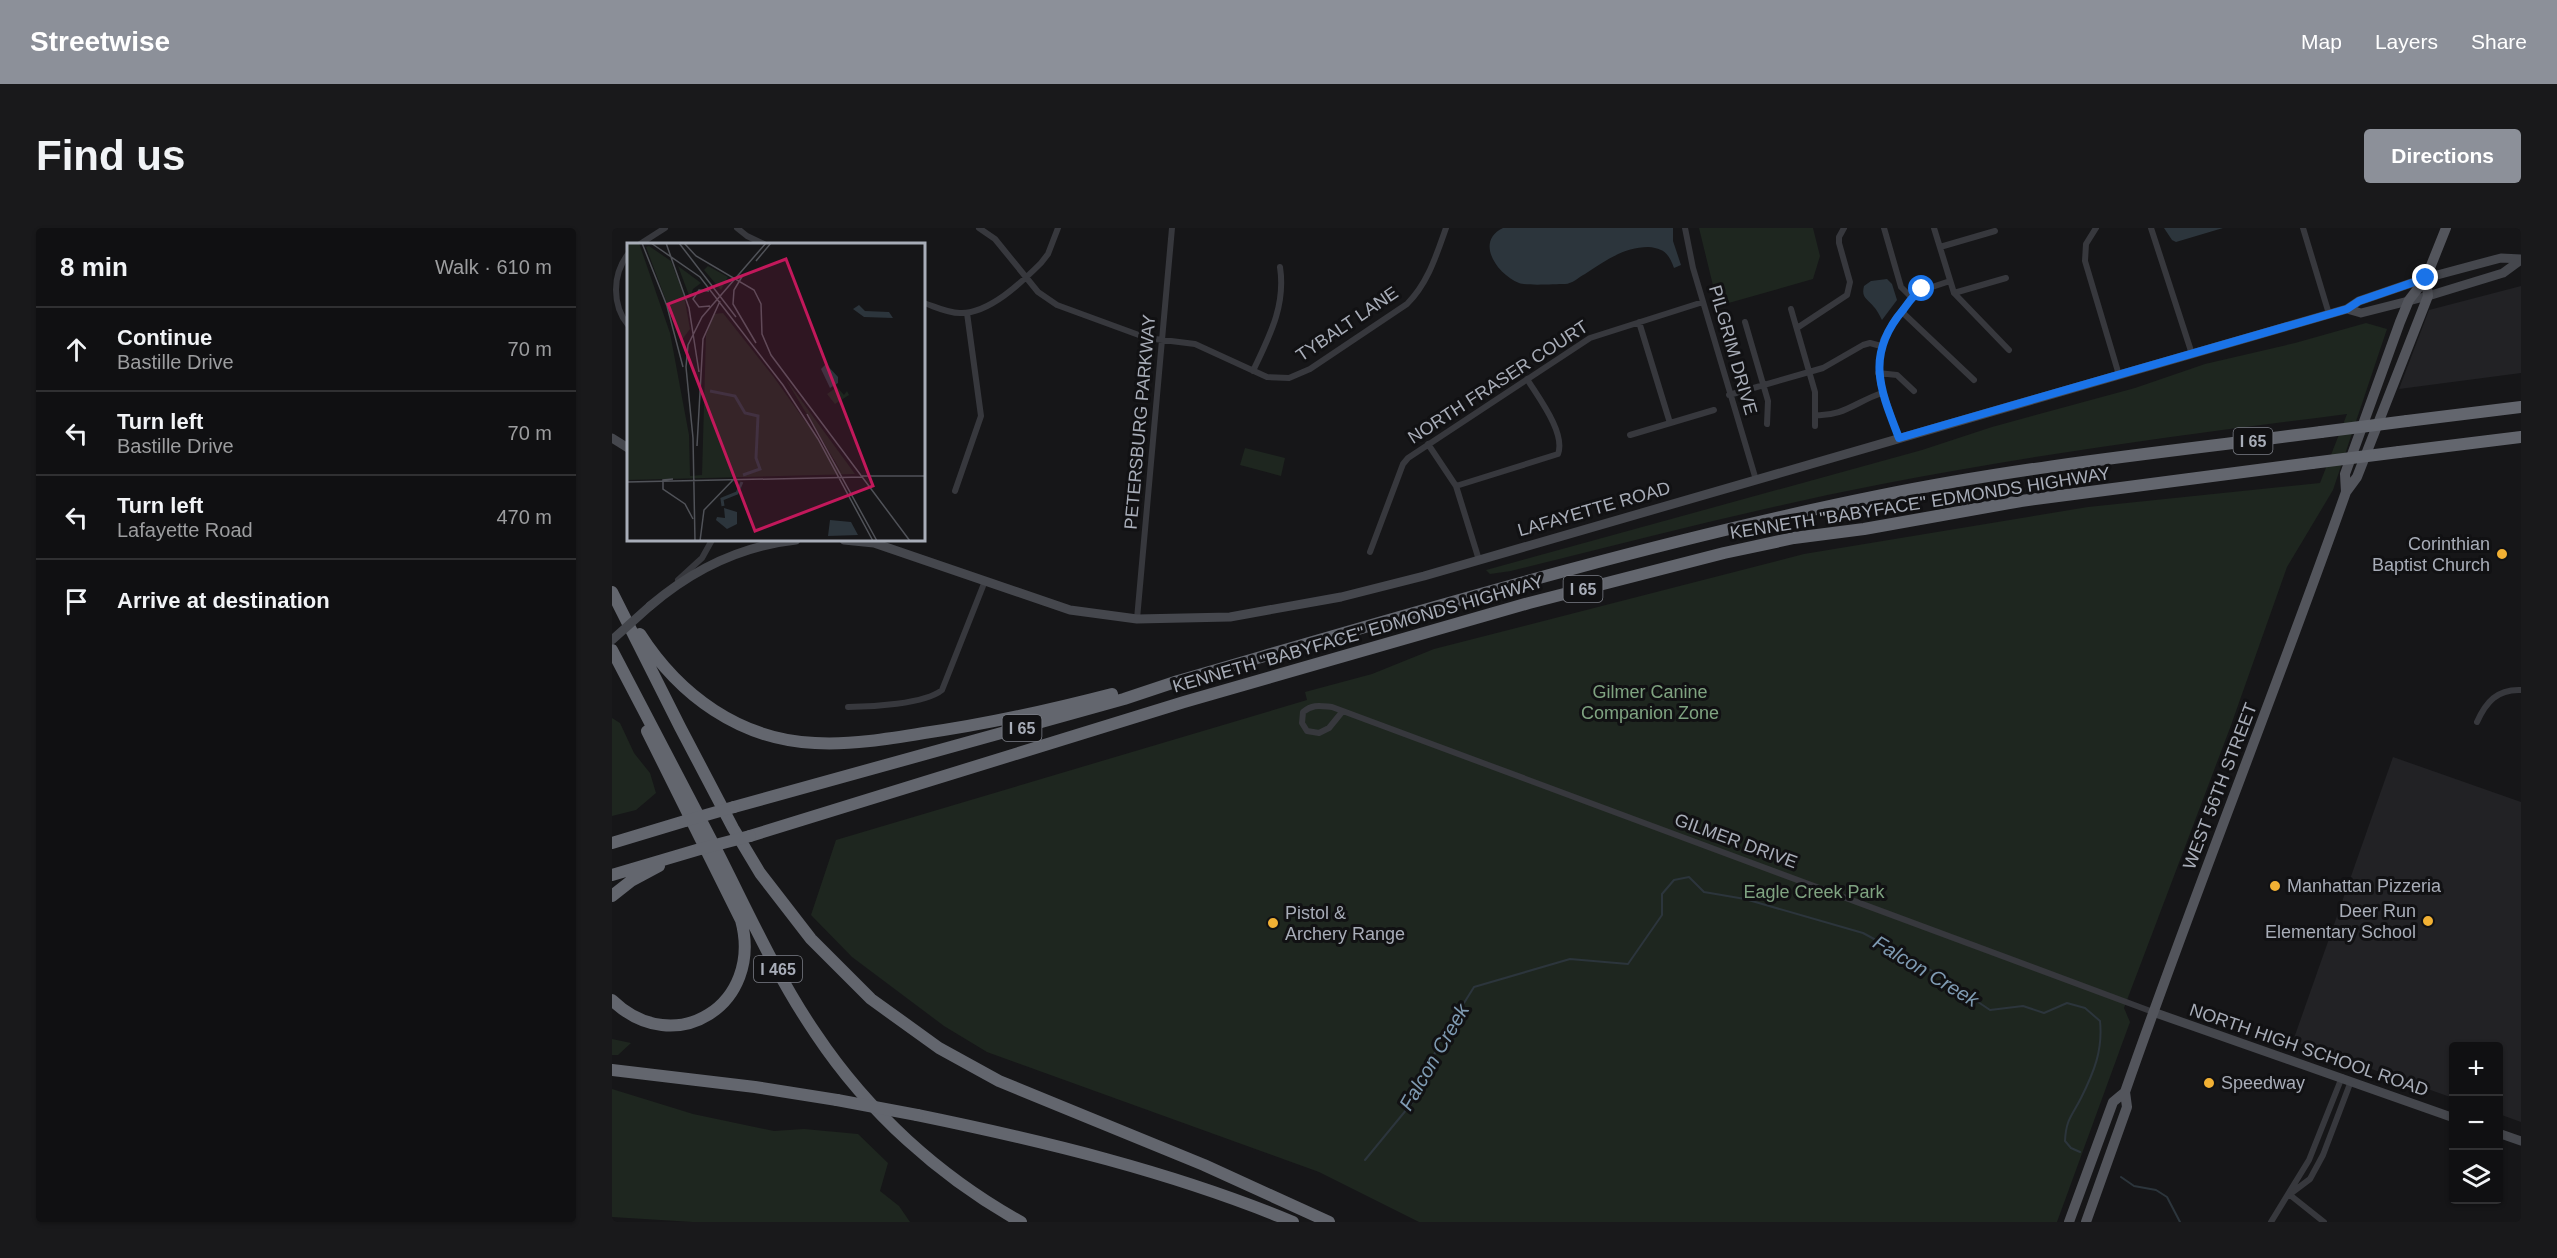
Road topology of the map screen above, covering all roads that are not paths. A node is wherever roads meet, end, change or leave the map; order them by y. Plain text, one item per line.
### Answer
1 (665, 228) edge
2 (737, 228) edge
3 (979, 228) edge
4 (1058, 228) edge
5 (1172, 228) edge
6 (1446, 228) edge
7 (1685, 228) edge
8 (1844, 228) edge
9 (1884, 228) edge
10 (1934, 228) edge
11 (2096, 228) edge
12 (2151, 228) edge
13 (2303, 228) edge
14 (2446, 228) edge
15 (1995, 231) dead end
16 (642, 243) edge
17 (762, 243) edge
18 (1940, 247) junction
19 (627, 256) edge
20 (2521, 259) edge
21 (1280, 267) dead end
22 (1026, 276) junction
23 (2006, 278) dead end
24 (2426, 278) junction
25 (1950, 281) junction
26 (1954, 293) junction
27 (2428, 296) junction
28 (1912, 298) junction
29 (2409, 300) junction
30 (1703, 302) junction
31 (926, 304) edge
32 (1791, 309) dead end
33 (2347, 309) junction
34 (1902, 311) junction
35 (967, 313) junction
36 (2329, 314) junction
37 (1639, 322) junction
38 (1745, 322) dead end
39 (627, 323) edge
40 (1797, 328) junction
41 (1163, 339) junction
42 (1881, 346) junction
43 (2009, 350) dead end
44 (2192, 354) junction
45 (1253, 371) junction
46 (1810, 372) junction
47 (1878, 373) junction
48 (2119, 375) junction
49 (1527, 380) junction
50 (1974, 380) dead end
51 (1763, 385) junction
52 (1914, 391) dead end
53 (1882, 393) junction
54 (1729, 395) junction
55 (2521, 407) edge
56 (1714, 410) dead end
57 (1815, 415) junction
58 (1670, 423) junction
59 (1767, 424) dead end
60 (1815, 426) dead end
61 (1630, 435) dead end
62 (2521, 437) edge
63 (612, 438) edge
64 (1899, 438) junction
65 (1428, 444) junction
66 (627, 447) edge
67 (1756, 480) junction
68 (1456, 486) junction
69 (955, 491) dead end
70 (2346, 492) junction
71 (711, 542) edge
72 (785, 542) edge
73 (881, 542) edge
74 (1370, 552) dead end
75 (1479, 560) junction
76 (985, 581) junction
77 (612, 592) edge
78 (662, 596) junction
79 (1137, 619) junction
80 (612, 640) edge
81 (613, 651) edge
82 (1178, 681) junction
83 (2521, 690) edge
84 (848, 707) dead end
85 (1342, 712) junction
86 (2477, 722) dead end
87 (612, 843) edge
88 (683, 854) junction
89 (612, 875) edge
90 (612, 896) edge
91 (612, 1000) edge
92 (2153, 1012) junction
93 (612, 1070) edge
94 (2342, 1077) junction
95 (2351, 1081) junction
96 (2125, 1092) junction
97 (2449, 1116) edge
98 (2503, 1134) edge
99 (2521, 1141) edge
100 (2290, 1195) junction
101 (1022, 1222) edge
102 (1293, 1222) edge
103 (1329, 1222) edge
104 (2069, 1222) edge
105 (2086, 1222) edge
106 (2271, 1222) edge
107 (2324, 1222) edge

1 - 16 street
2 - 17 street
3 - 22 street, TYBALT LANE
4 - 22 street
5 - 41 street, PETERSBURG PARKWAY
6 - 45 street, TYBALT LANE
7 - 30 street, PILGRIM DRIVE
8 - 40 street
9 - 28 street
10 - 18 street
11 - 48 street
12 - 44 street
13 - 36 street
14 - 24 main road, WEST 56TH STREET
15 - 18 street
18 - 25 street
19 - 39 street
20 - 24 main road, LAFAYETTE ROAD
20 - 27 main road, LAFAYETTE ROAD
21 - 45 street
22 - 35 street
22 - 41 street, TYBALT LANE
23 - 26 street
24 - 27 main road, WEST 56TH STREET
24 - 29 main road, WEST 56TH STREET
24 - 33 main road, LAFAYETTE ROAD
25 - 26 street
25 - 28 street
26 - 43 street
27 - 29 main road, LAFAYETTE ROAD
27 - 70 main road, WEST 56TH STREET
28 - 34 street
29 - 33 main road, LAFAYETTE ROAD
29 - 70 main road, WEST 56TH STREET
30 - 37 street, NORTH FRASER COURT
30 - 54 street, PILGRIM DRIVE
31 - 35 street
32 - 40 street
33 - 36 main road, LAFAYETTE ROAD
34 - 42 street
34 - 50 street
35 - 69 street
36 - 44 main road, LAFAYETTE ROAD
37 - 49 street, NORTH FRASER COURT
37 - 58 street
38 - 51 street
40 - 46 street
41 - 45 street, TYBALT LANE
41 - 79 street, PETERSBURG PARKWAY
42 - 46 street
42 - 47 street
44 - 48 main road, LAFAYETTE ROAD
46 - 51 street
46 - 57 street
47 - 52 street
47 - 53 street
48 - 64 main road, LAFAYETTE ROAD
49 - 65 street, NORTH FRASER COURT
49 - 68 street
51 - 54 street
51 - 59 street
53 - 57 street
53 - 64 street
54 - 67 street, PILGRIM DRIVE
55 - 82 highway, KENNETH "BABYFACE" EDMONDS HIGHWAY / I 65, bridge
56 - 58 street
57 - 60 street
58 - 61 street
62 - 88 highway, KENNETH "BABYFACE" EDMONDS HIGHWAY / I 65, bridge
63 - 66 main road
64 - 67 main road, LAFAYETTE ROAD
65 - 68 street
65 - 74 street, NORTH FRASER COURT
67 - 75 main road, LAFAYETTE ROAD
68 - 75 street
70 - 92 main road, WEST 56TH STREET
71 - 78 street
72 - 78 main road
73 - 76 main road, LAFAYETTE ROAD
75 - 79 main road, LAFAYETTE ROAD
76 - 79 main road, LAFAYETTE ROAD
76 - 84 street
77 - 82 highway
77 - 103 highway, I 465
78 - 80 main road, bridge
81 - 91 highway
81 - 101 highway, I 465
82 - 87 highway, KENNETH "BABYFACE" EDMONDS HIGHWAY / I 65, bridge
83 - 86 street
85 - 85 street, GILMER DRIVE
85 - 92 street, GILMER DRIVE
88 - 89 highway, KENNETH "BABYFACE" EDMONDS HIGHWAY / I 65
88 - 90 highway
92 - 94 main road, NORTH HIGH SCHOOL ROAD
92 - 96 main road, WEST 56TH STREET
93 - 102 highway, bridge
94 - 95 main road, NORTH HIGH SCHOOL ROAD
94 - 100 street
95 - 97 main road, NORTH HIGH SCHOOL ROAD
95 - 100 street
96 - 104 main road, WEST 56TH STREET
96 - 105 main road, WEST 56TH STREET
98 - 99 main road
100 - 106 street
100 - 107 street

